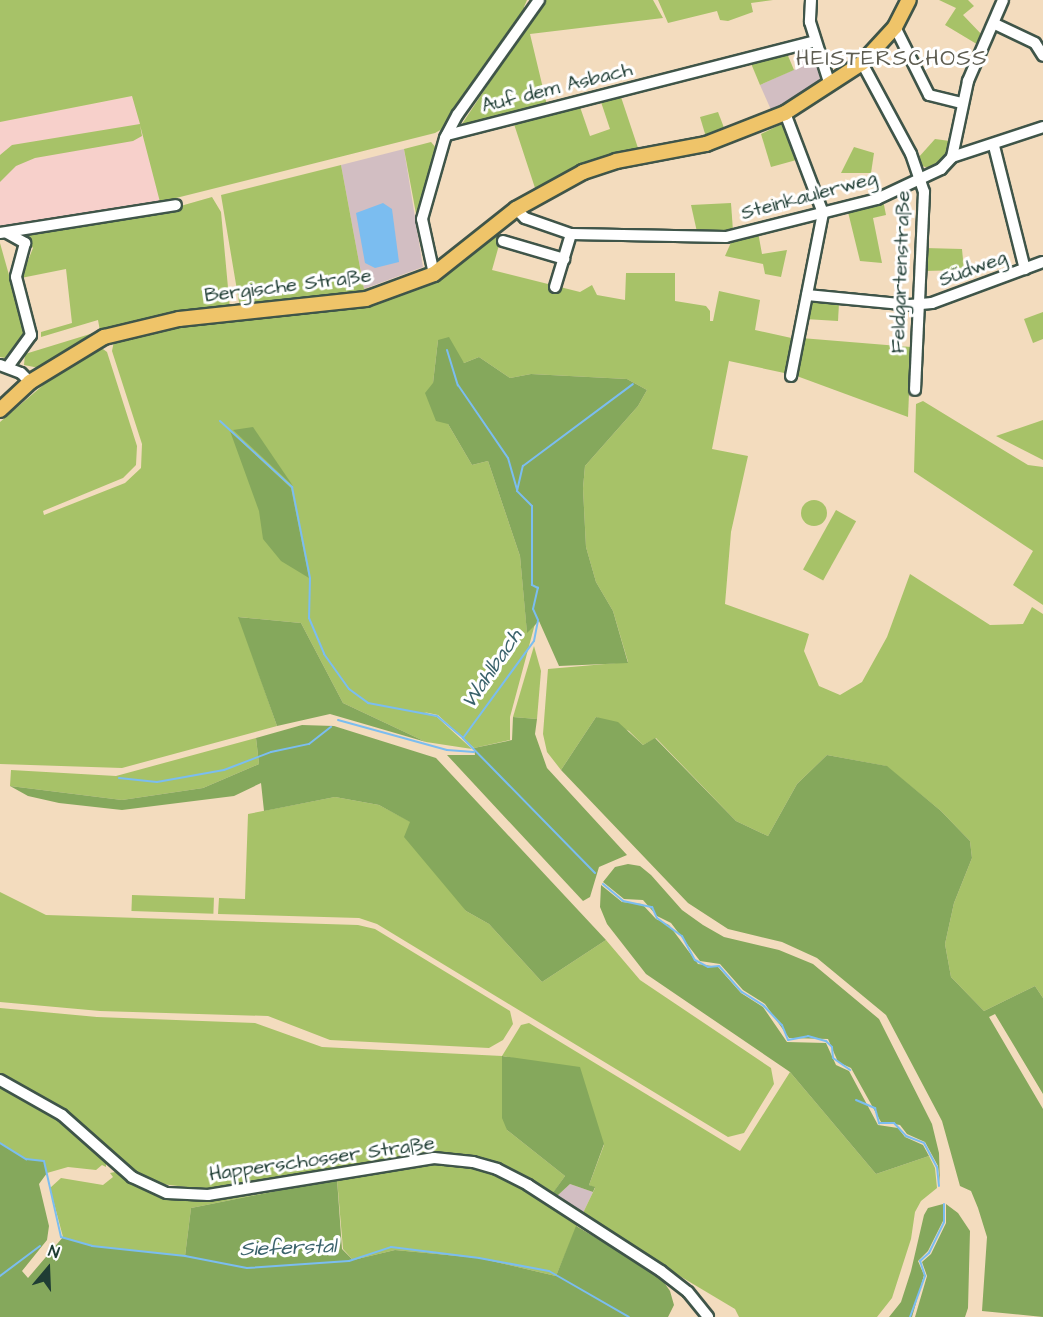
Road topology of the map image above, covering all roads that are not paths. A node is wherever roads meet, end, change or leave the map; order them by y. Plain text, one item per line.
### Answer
1 (539, 0) edge
2 (811, 0) edge
3 (909, 0) edge
4 (1003, 0) edge
5 (994, 24) junction
6 (895, 27) junction
7 (815, 41) junction
8 (1043, 56) edge
9 (862, 63) junction
10 (830, 86) junction
11 (962, 104) junction
12 (785, 113) junction
13 (1043, 127) edge
14 (447, 135) junction
15 (994, 146) junction
16 (952, 157) junction
17 (922, 179) junction
18 (176, 205) dead end
19 (516, 209) junction
20 (823, 213) junction
21 (2, 232) edge
22 (571, 234) junction
23 (503, 241) dead end
24 (564, 259) junction
25 (1043, 262) edge
26 (1025, 269) junction
27 (434, 274) junction
28 (555, 287) dead end
29 (807, 295) junction
30 (919, 304) junction
31 (4, 366) edge
32 (791, 376) dead end
33 (30, 382) junction
34 (915, 390) dead end
35 (0, 410) edge
36 (0, 1080) edge
37 (708, 1317) edge

1 - 14 street
2 - 7 street
3 - 6 main road, Bergische Straße
4 - 5 street
5 - 8 street
5 - 11 street
6 - 9 main road, Bergische Straße
6 - 11 street
7 - 10 street
7 - 14 street, Auf dem Asbach
9 - 10 main road, Bergische Straße
9 - 17 street, Feldgartenstraße
10 - 12 main road, Bergische Straße
11 - 16 street
12 - 19 main road, Bergische Straße
12 - 20 street
13 - 15 street
14 - 27 street
15 - 16 street
15 - 26 street
16 - 17 street, Steinkaulerweg
17 - 20 street, Steinkaulerweg
17 - 30 street, Feldgartenstraße
18 - 21 street
19 - 22 street, Steinkaulerweg
19 - 27 main road, Bergische Straße
20 - 22 street, Steinkaulerweg
20 - 29 street
21 - 31 street
22 - 24 street
23 - 24 street
24 - 28 street
25 - 26 street, Südweg
26 - 30 street, Südweg
27 - 33 main road, Bergische Straße
29 - 30 street, Südweg
29 - 32 street
30 - 34 street, Feldgartenstraße
31 - 33 street
33 - 35 main road, Bergische Straße
36 - 37 street, Happerschosser Straße

